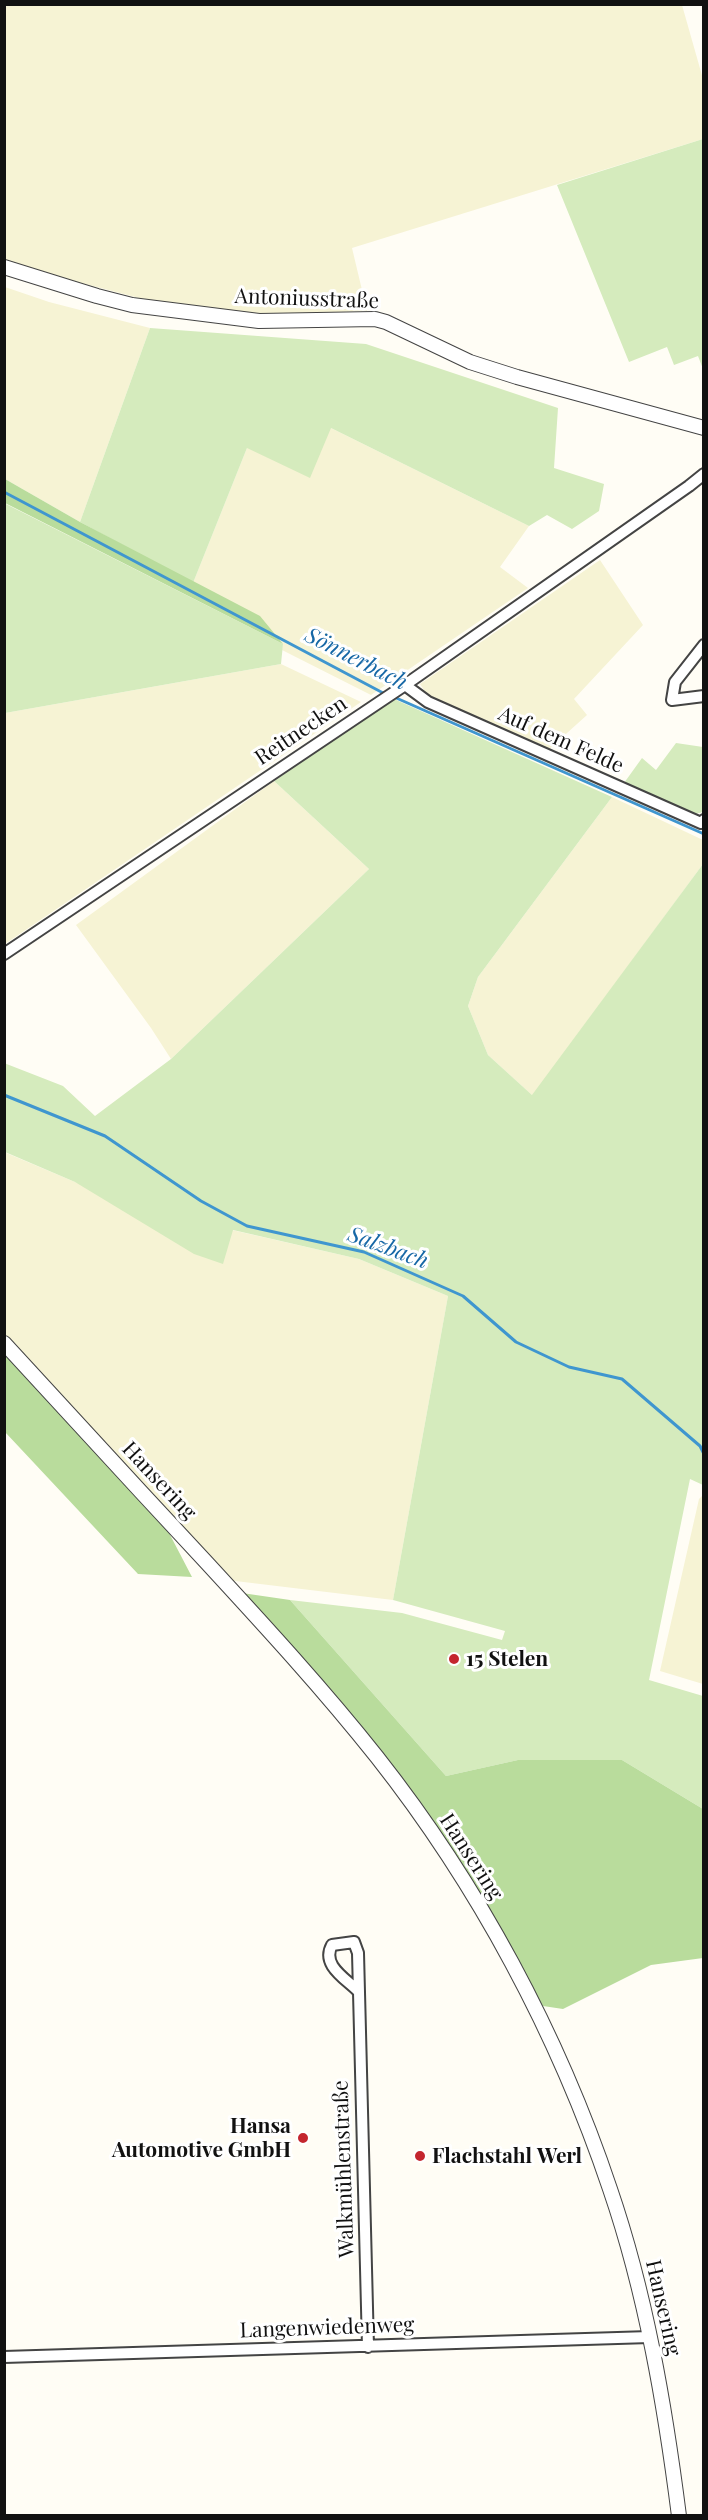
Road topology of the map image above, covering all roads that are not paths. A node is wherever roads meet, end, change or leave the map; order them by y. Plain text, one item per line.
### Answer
1 (4, 267) edge
2 (704, 428) edge
3 (704, 474) edge
4 (704, 645) edge
5 (400, 688) junction
6 (704, 696) edge
7 (704, 820) edge
8 (4, 954) edge
9 (4, 1343) edge
10 (358, 1991) dead end
11 (650, 2337) junction
12 (368, 2347) junction
13 (4, 2357) edge
14 (679, 2516) edge

1 - 2 street, Antoniusstraße
3 - 5 street, Reitnecken
4 - 6 street
5 - 7 street, Auf dem Felde
5 - 8 street, Reitnecken
9 - 11 street, Hansering
10 - 12 street, Walkmühlenstraße
11 - 12 street, Langenwiedenweg
11 - 14 street, Hansering
12 - 13 street, Langenwiedenweg

